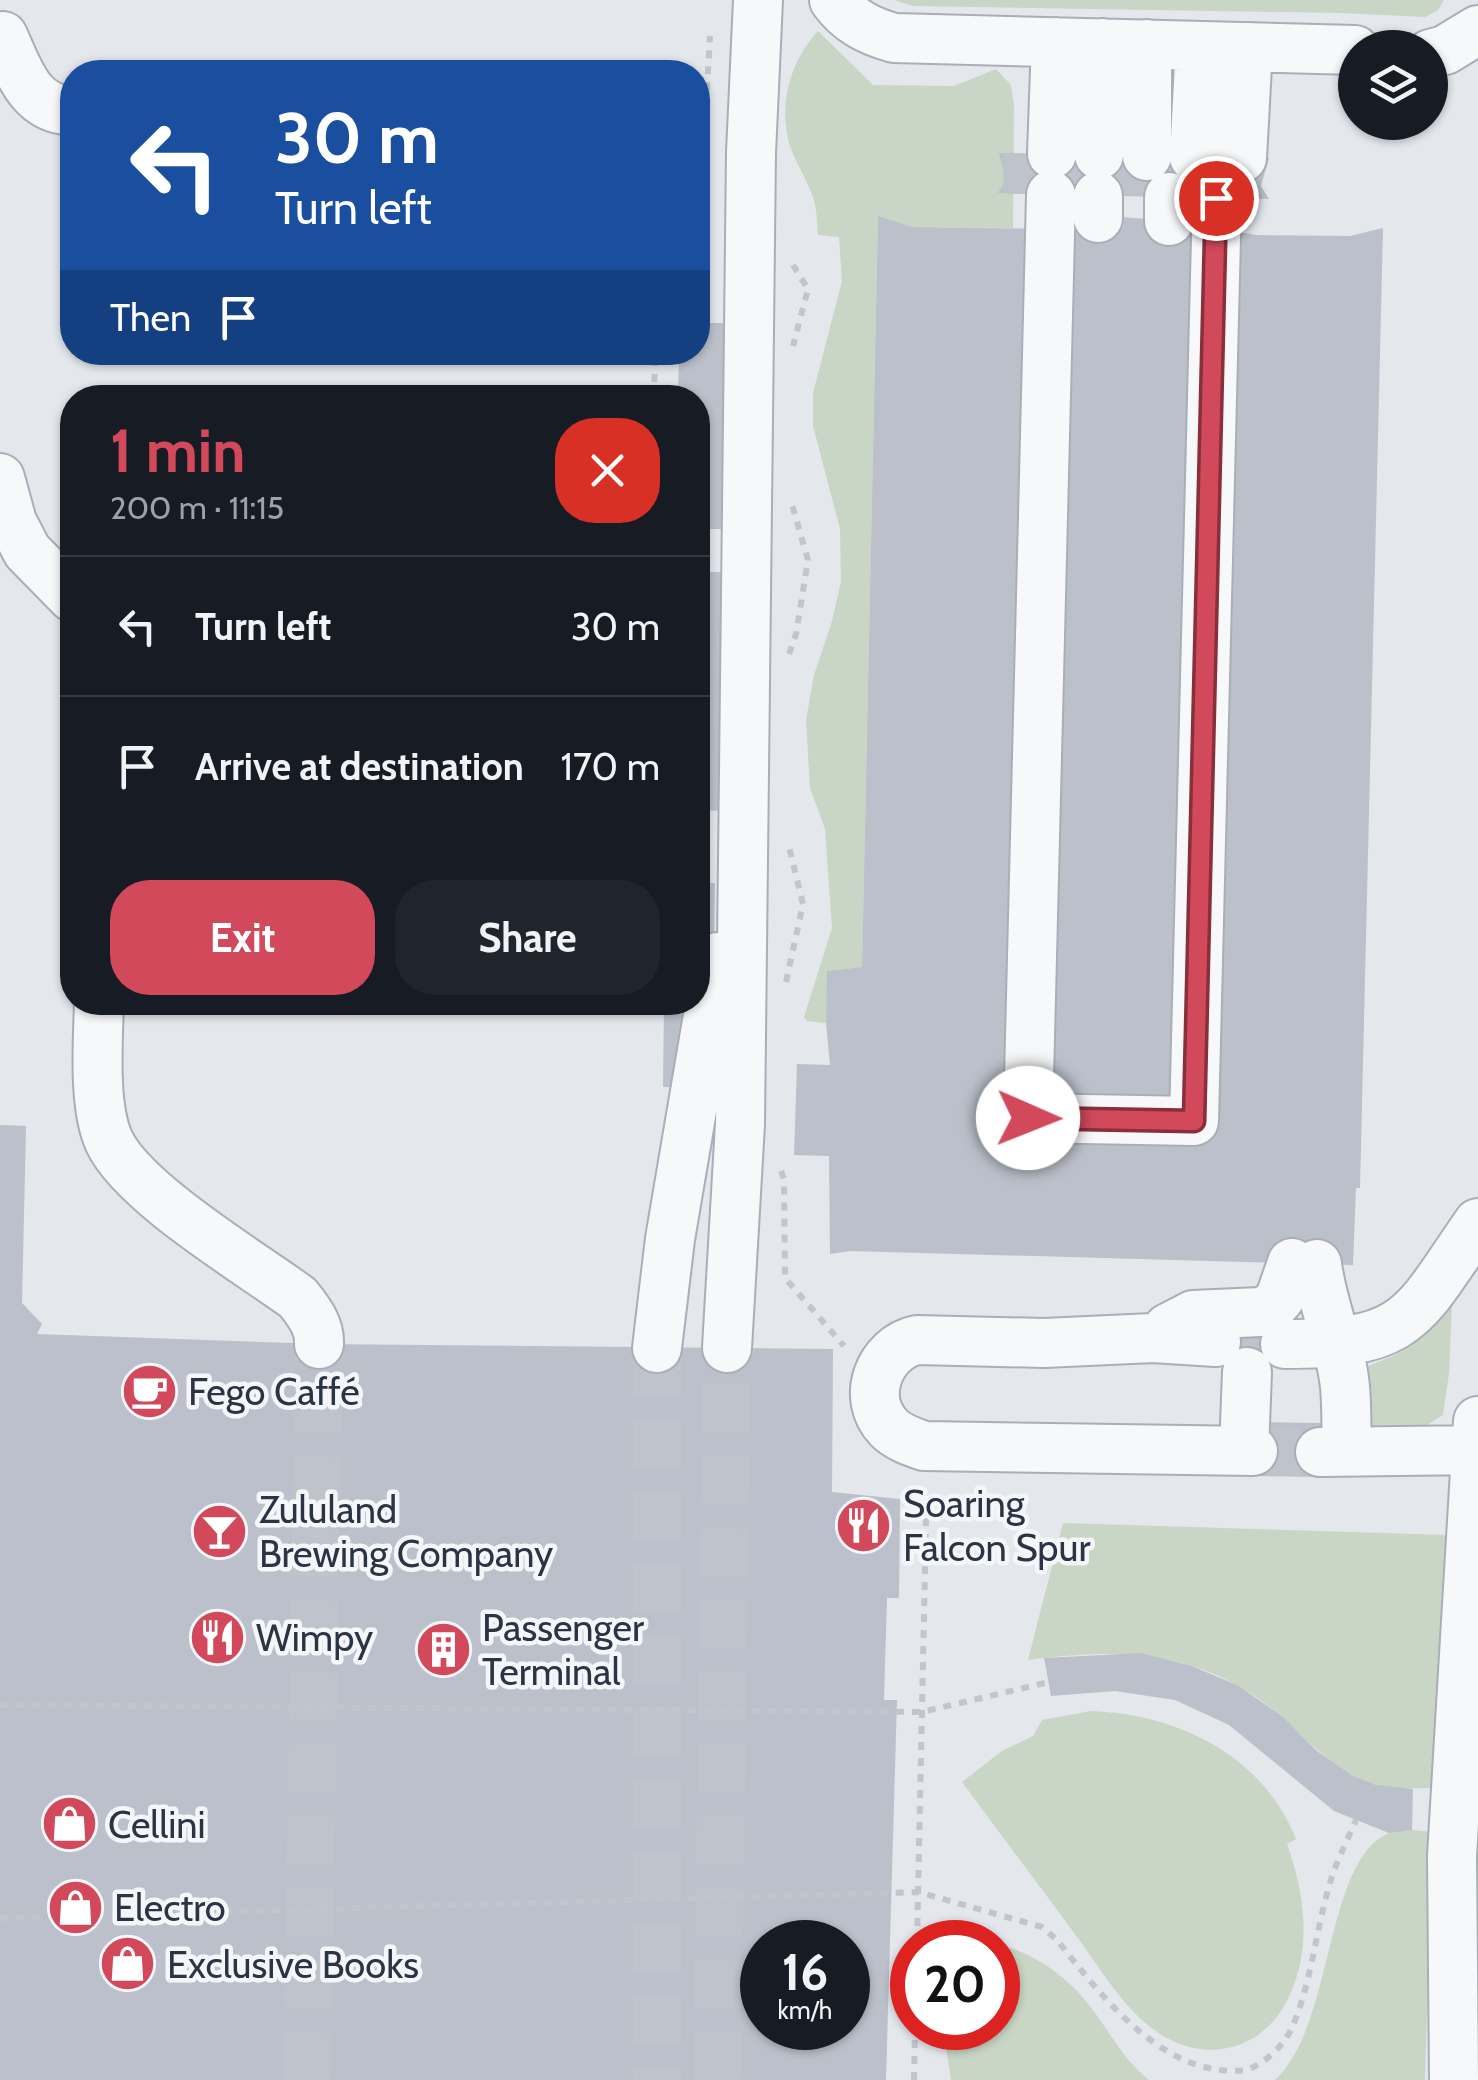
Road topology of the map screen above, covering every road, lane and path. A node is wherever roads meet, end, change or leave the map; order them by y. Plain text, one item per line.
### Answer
1 (758, 0) edge
2 (834, 0) edge
3 (712, 19) dead end
4 (1478, 30) edge
5 (2, 33) edge
6 (1139, 44) junction
7 (1448, 49) edge
8 (1338, 50) edge
9 (710, 60) edge
10 (60, 109) edge
11 (1134, 192) junction
12 (785, 253) dead end
13 (789, 362) dead end
14 (0, 478) edge
15 (790, 496) dead end
16 (60, 585) edge
17 (783, 672) dead end
18 (764, 819) junction
19 (783, 996) dead end
20 (99, 1015) edge
21 (779, 1166) dead end
22 (1478, 1223) edge
23 (1153, 1338) junction
24 (319, 1344) tunnel mouth
25 (1285, 1344) tunnel mouth
26 (1336, 1344) junction
27 (657, 1348) tunnel mouth
28 (727, 1348) tunnel mouth
29 (846, 1358) dead end
30 (1478, 1421) edge
31 (1478, 1450) edge
32 (912, 1480) dead end
33 (1049, 1682) dead end
34 (0, 1704) edge
35 (922, 1712) junction
36 (1356, 1820) dead end
37 (918, 1892) junction
38 (0, 1918) edge
39 (917, 1920) edge
40 (1146, 2049) dead end
41 (915, 2050) edge
42 (1208, 2076) dead end
43 (914, 2080) edge
44 (1454, 2080) edge

1 - 18 street
2 - 6 street
3 - 9 path
4 - 7 street
5 - 10 street
6 - 8 street
6 - 11 street
6 - 11 street
6 - 11 street
6 - 11 street
11 - 11 street
12 - 13 path
14 - 16 street
15 - 17 path
18 - 19 path
18 - 27 street
18 - 28 street
20 - 24 street
21 - 29 path
22 - 26 street
23 - 23 street
23 - 26 street
25 - 26 street
26 - 31 street
30 - 31 street
31 - 44 street
32 - 35 path
33 - 35 path
34 - 35 path
35 - 37 path
36 - 42 path
37 - 38 path
37 - 39 path
37 - 40 path
41 - 43 path

